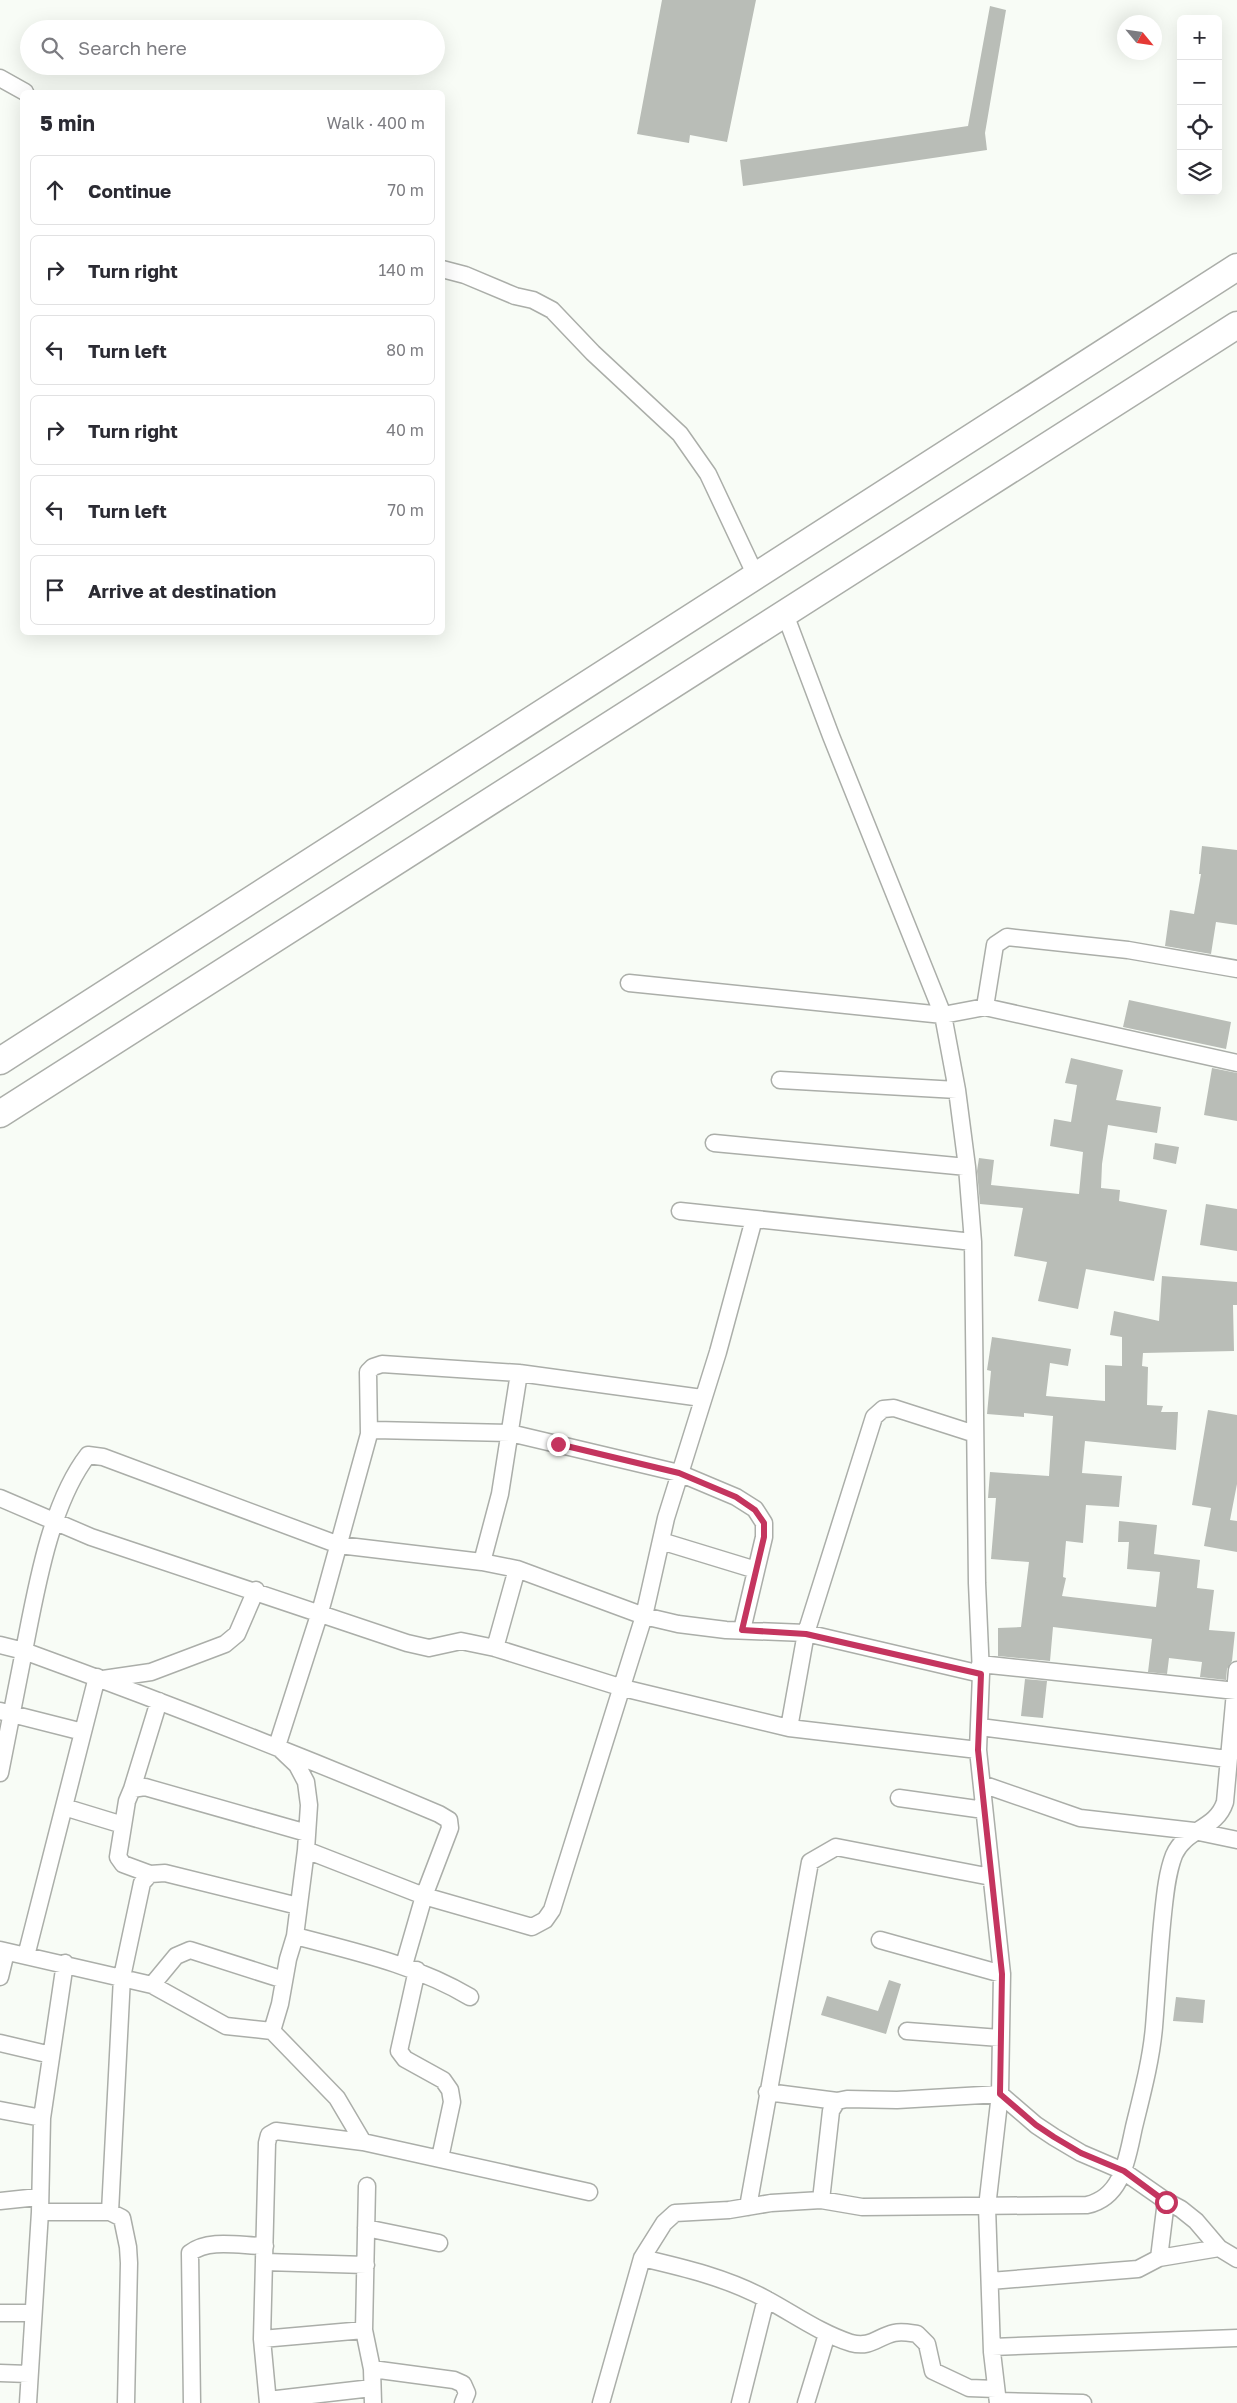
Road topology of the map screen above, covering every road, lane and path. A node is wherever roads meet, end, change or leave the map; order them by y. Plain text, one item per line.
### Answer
1 (0, 78) edge
2 (21, 90) edge
3 (1237, 266) edge
4 (445, 270) edge
5 (1237, 325) edge
6 (756, 576) junction
7 (785, 614) junction
8 (1237, 969) edge
9 (628, 983) dead end
10 (985, 1007) junction
11 (943, 1015) junction
12 (0, 1061) edge
13 (1237, 1063) edge
14 (780, 1080) dead end
15 (957, 1090) junction
16 (0, 1114) edge
17 (714, 1143) dead end
18 (967, 1167) junction
19 (680, 1211) dead end
20 (754, 1219) junction
21 (973, 1242) junction
22 (519, 1373) junction
23 (702, 1398) junction
24 (510, 1433) junction
25 (369, 1434) junction
26 (975, 1434) junction
27 (679, 1473) junction
28 (0, 1498) edge
29 (54, 1521) junction
30 (661, 1541) junction
31 (339, 1545) junction
32 (482, 1562) junction
33 (517, 1569) junction
34 (756, 1570) junction
35 (256, 1590) junction
36 (320, 1612) junction
37 (644, 1616) junction
38 (742, 1630) junction
39 (806, 1634) junction
40 (0, 1645) edge
41 (495, 1648) junction
42 (24, 1651) junction
43 (981, 1669) junction
44 (1237, 1670) edge
45 (99, 1678) junction
46 (623, 1688) junction
47 (1236, 1691) junction
48 (160, 1701) junction
49 (7, 1713) edge
50 (980, 1727) junction
51 (788, 1728) junction
52 (83, 1732) junction
53 (277, 1746) junction
54 (978, 1750) junction
55 (1227, 1759) junction
56 (0, 1773) edge
57 (982, 1784) junction
58 (1231, 1785) edge
59 (132, 1789) junction
60 (899, 1798) dead end
61 (64, 1807) junction
62 (984, 1810) junction
63 (123, 1825) junction
64 (1194, 1831) junction
65 (307, 1833) junction
66 (1237, 1840) edge
67 (827, 1844) dead end
68 (306, 1850) junction
69 (150, 1874) junction
70 (991, 1877) junction
71 (424, 1896) junction
72 (298, 1906) junction
73 (295, 1936) junction
74 (880, 1940) dead end
75 (3, 1951) edge
76 (26, 1956) junction
77 (65, 1963) junction
78 (410, 1968) junction
79 (1002, 1974) junction
80 (0, 1977) edge
81 (122, 1977) junction
82 (284, 1980) junction
83 (152, 1985) junction
84 (470, 1997) dead end
85 (272, 2031) junction
86 (907, 2031) dead end
87 (1000, 2038) junction
88 (0, 2043) edge
89 (51, 2055) junction
90 (767, 2092) junction
91 (1000, 2094) junction
92 (837, 2101) junction
93 (0, 2110) edge
94 (42, 2118) junction
95 (363, 2142) junction
96 (440, 2158) junction
97 (1124, 2171) junction
98 (367, 2186) dead end
99 (589, 2192) dead end
100 (820, 2200) junction
101 (0, 2201) edge
102 (1166, 2202) junction
103 (39, 2204) junction
104 (748, 2206) junction
105 (987, 2207) junction
106 (110, 2212) junction
107 (366, 2228) junction
108 (439, 2243) dead end
109 (1219, 2248) junction
110 (265, 2254) junction
111 (642, 2258) junction
112 (1159, 2258) junction
113 (1237, 2258) edge
114 (366, 2265) junction
115 (990, 2281) junction
116 (766, 2299) junction
117 (0, 2313) edge
118 (33, 2313) junction
119 (364, 2330) junction
120 (827, 2334) junction
121 (1237, 2338) edge
122 (262, 2339) junction
123 (992, 2347) junction
124 (372, 2369) junction
125 (0, 2373) edge
126 (29, 2374) junction
127 (372, 2396) edge
128 (997, 2398) edge
129 (268, 2402) edge
130 (28, 2403) edge
131 (126, 2403) edge
132 (192, 2403) edge
133 (463, 2403) edge
134 (600, 2403) edge
135 (740, 2403) edge
136 (806, 2403) edge
137 (1083, 2403) edge

1 - 2 street
3 - 6 main road
4 - 6 street
5 - 7 main road
6 - 12 main road
7 - 11 street
7 - 16 main road
8 - 10 street
9 - 11 street
10 - 11 street
10 - 13 street
11 - 15 street
14 - 15 street
15 - 18 street
17 - 18 street
18 - 21 street
19 - 20 street
20 - 21 street
20 - 23 street
21 - 26 street
22 - 23 street
22 - 24 street
22 - 25 street
23 - 27 street
24 - 25 street
24 - 27 street
24 - 32 street
25 - 31 street
26 - 39 street
26 - 43 street
27 - 30 street
27 - 34 street
28 - 29 street
29 - 31 street
29 - 35 street
29 - 42 street
30 - 34 street
30 - 37 street
31 - 32 street
31 - 36 street
32 - 33 street
33 - 37 street
33 - 41 street
34 - 38 street
35 - 36 street
35 - 45 street
36 - 41 street
36 - 53 street
37 - 38 street
37 - 46 street
38 - 39 street
39 - 43 street
39 - 51 street
40 - 42 street
41 - 46 street
42 - 45 street
42 - 49 street
43 - 47 street
43 - 50 street
44 - 47 street
45 - 48 street
45 - 52 street
46 - 51 street
46 - 71 street
47 - 55 street
48 - 53 street
48 - 59 street
49 - 52 street
49 - 56 street
50 - 54 street
50 - 55 street
51 - 54 street
52 - 61 street
53 - 65 street
53 - 71 street
54 - 57 street
55 - 58 street
57 - 62 street
57 - 64 street
58 - 64 street
59 - 63 street
59 - 65 street
60 - 62 street
61 - 63 street
61 - 76 street
62 - 70 street
63 - 69 street
64 - 66 street
64 - 97 street
65 - 68 street
67 - 70 street
68 - 71 street
68 - 72 street
69 - 72 street
69 - 81 street
70 - 79 street
70 - 90 street
71 - 78 street
72 - 73 street
73 - 78 street
73 - 82 street
74 - 79 street
75 - 76 street
75 - 80 street
76 - 77 street
77 - 81 street
77 - 89 street
78 - 84 street
78 - 96 street
79 - 87 street
81 - 83 street
81 - 106 street
82 - 83 street
82 - 85 street
83 - 85 street
85 - 95 street
86 - 87 street
87 - 91 street
88 - 89 street
89 - 94 street
90 - 92 street
90 - 104 street
91 - 92 street
91 - 97 street
91 - 105 street
92 - 100 street
93 - 94 street
94 - 103 street
95 - 96 street
95 - 110 street
96 - 99 street
97 - 102 street
97 - 105 street
98 - 107 street
100 - 104 street
100 - 105 street
101 - 103 street
102 - 109 street
102 - 112 street
103 - 106 street
103 - 118 street
104 - 111 street
105 - 115 street
106 - 131 street
107 - 108 street
107 - 114 street
109 - 112 street
109 - 113 street
110 - 114 street
110 - 122 street
110 - 132 street
111 - 116 street
111 - 134 street
112 - 115 street
114 - 119 street
115 - 123 street
116 - 120 street
116 - 135 street
117 - 118 street
118 - 126 street
119 - 122 street
119 - 124 street
120 - 128 street
120 - 136 street
121 - 123 street
122 - 129 street
123 - 128 street
124 - 127 street
124 - 133 street
125 - 126 street
126 - 130 street
127 - 129 street
128 - 137 street

